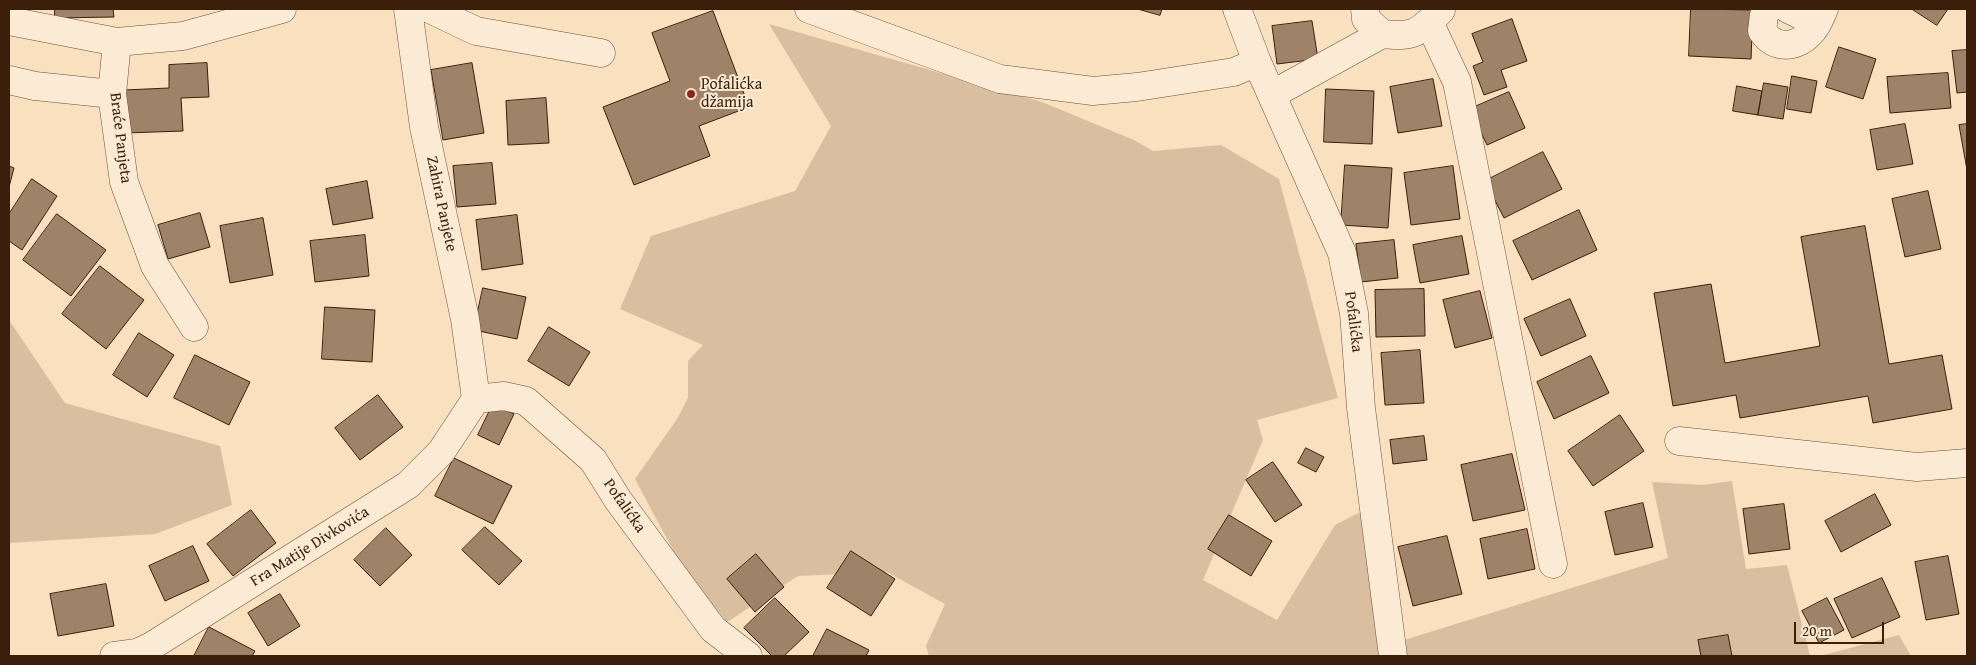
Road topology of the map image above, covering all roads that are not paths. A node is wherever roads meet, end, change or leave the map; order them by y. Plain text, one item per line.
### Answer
1 (282, 9) edge
2 (408, 9) edge
3 (430, 9) edge
4 (809, 9) edge
5 (1237, 9) edge
6 (1364, 9) edge
7 (1768, 9) edge
8 (1788, 9) edge
9 (1436, 16) edge
10 (1820, 16) edge
11 (9, 21) edge
12 (1382, 34) junction
13 (117, 42) junction
14 (601, 53) dead end
15 (1257, 62) junction
16 (9, 80) edge
17 (112, 94) junction
18 (1273, 94) junction
19 (194, 327) dead end
20 (476, 399) junction
21 (1679, 441) dead end
22 (1967, 462) edge
23 (1553, 564) dead end
24 (114, 656) edge
25 (748, 656) edge
26 (1393, 656) edge

1 - 13 street
2 - 20 street, Zahira Panjete
3 - 14 street
4 - 15 street
5 - 15 street, Pofalićka
6 - 12 street
7 - 10 street
8 - 10 street
9 - 12 street
9 - 23 street
11 - 13 street
12 - 18 street
13 - 17 street, Braće Panjeta
15 - 18 street, Pofalićka
16 - 17 street
17 - 19 street, Braće Panjeta
18 - 26 street, Pofalićka
20 - 24 street, Fra Matije Divkovića
20 - 25 street, Pofalićka
21 - 22 street

